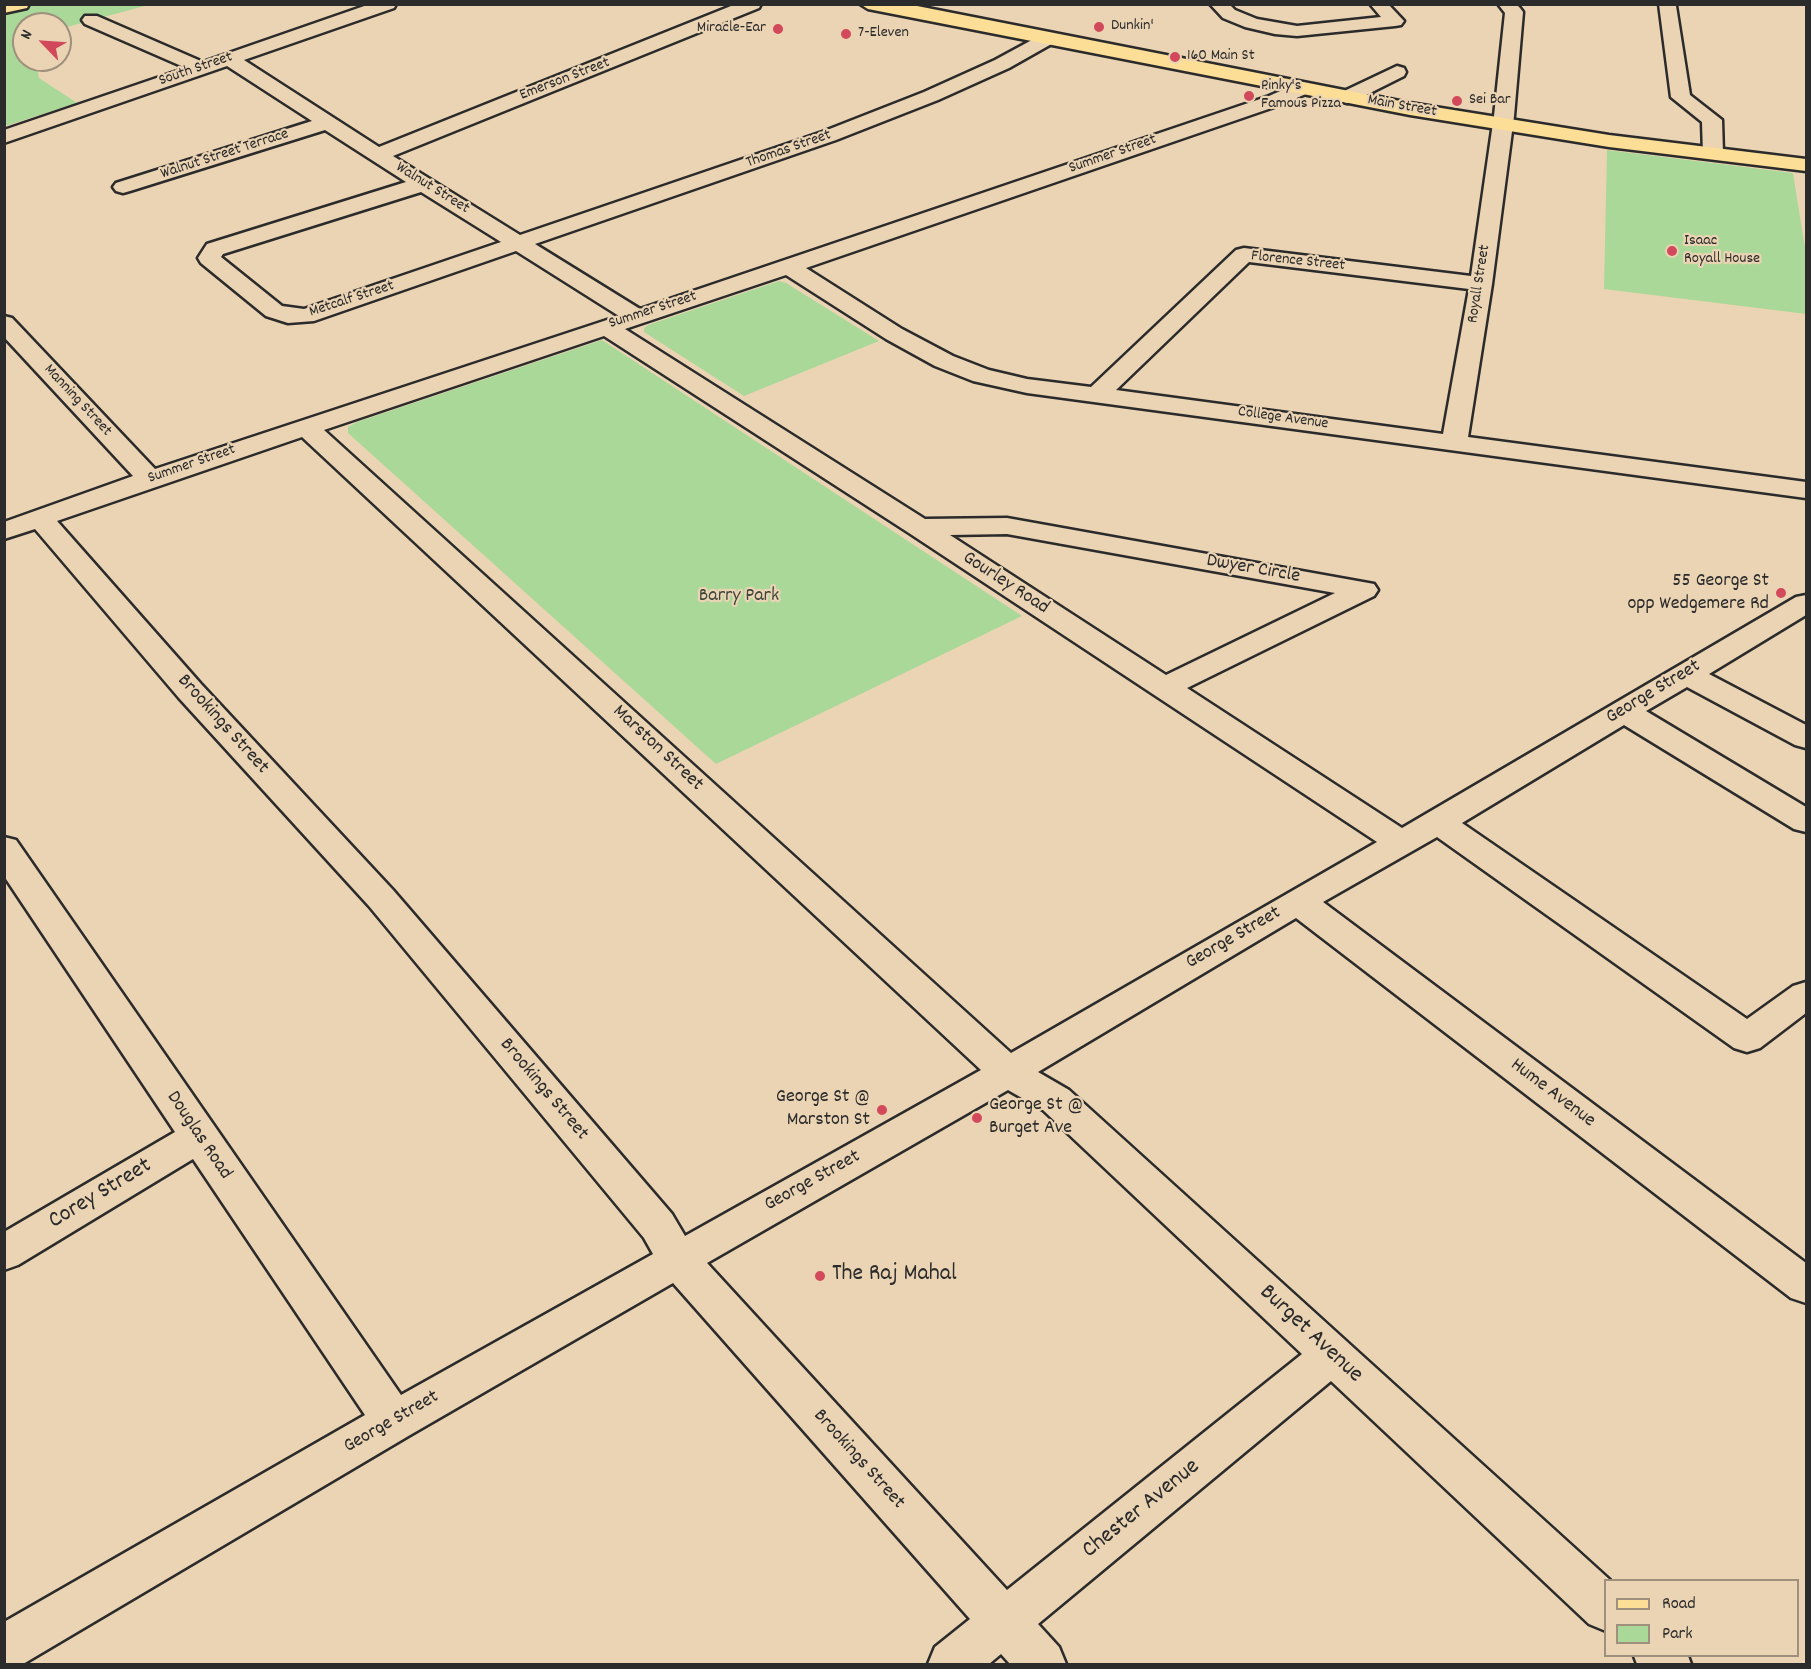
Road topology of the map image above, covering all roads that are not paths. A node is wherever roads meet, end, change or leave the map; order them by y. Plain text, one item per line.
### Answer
1 (21, 4) edge
2 (388, 4) edge
3 (753, 4) edge
4 (868, 4) edge
5 (896, 4) edge
6 (1378, 4) edge
7 (1506, 4) edge
8 (1667, 6) edge
9 (4, 8) edge
10 (1221, 8) edge
11 (920, 9) edge
12 (1272, 9) dead end
13 (91, 20) dead end
14 (1048, 38) junction
15 (229, 59) junction
16 (202, 68) junction
17 (1397, 72) dead end
18 (1301, 89) junction
19 (1347, 97) junction
20 (327, 123) junction
21 (1503, 125) junction
22 (4, 137) edge
23 (1713, 154) junction
24 (377, 155) junction
25 (1806, 165) edge
26 (423, 184) junction
27 (123, 187) dead end
28 (521, 244) junction
29 (788, 267) junction
30 (1481, 284) junction
31 (637, 317) junction
32 (4, 323) edge
33 (606, 327) junction
34 (1096, 395) junction
35 (305, 426) junction
36 (1454, 442) junction
37 (150, 478) junction
38 (1806, 490) edge
39 (40, 518) junction
40 (919, 527) junction
41 (4, 531) edge
42 (1806, 603) edge
43 (1686, 674) junction
44 (1163, 688) junction
45 (1624, 711) junction
46 (1806, 738) edge
47 (1806, 821) edge
48 (1438, 822) junction
49 (1402, 843) junction
50 (4, 848) edge
51 (1298, 902) junction
52 (1806, 995) edge
53 (1008, 1072) junction
54 (198, 1137) junction
55 (4, 1253) edge
56 (677, 1259) junction
57 (1806, 1286) edge
58 (1332, 1355) junction
59 (394, 1422) junction
60 (1604, 1607) edge
61 (1004, 1622) junction
62 (4, 1649) edge
63 (952, 1665) edge
64 (1042, 1665) edge

1 - 9 main road
2 - 15 street, South Street
3 - 24 street, Emerson Street
4 - 11 main road
5 - 11 main road
6 - 10 street
7 - 21 street, Royall Street
8 - 23 street
10 - 12 street
11 - 14 main road, Main Street
13 - 16 street
14 - 18 main road, Main Street
14 - 28 street, Thomas Street
15 - 16 street, South Street
15 - 20 street, Walnut Street
16 - 22 street, South Street
17 - 19 street
18 - 19 main road, Main Street
18 - 29 street, Summer Street
19 - 21 main road, Main Street
20 - 24 street, Walnut Street
20 - 27 street, Walnut Street Terrace
21 - 23 main road, Main Street
21 - 30 street, Royall Street
23 - 25 main road, Main Street
24 - 26 street, Walnut Street
26 - 28 street, Walnut Street
26 - 28 street, Metcalf Street
28 - 31 street, Walnut Street
29 - 31 street, Summer Street
29 - 34 street, College Avenue
30 - 34 street, Florence Street
30 - 36 street, Royall Street
31 - 33 street, Summer Street
32 - 37 street, Manning Street
33 - 35 street, Summer Street
33 - 40 street, Gourley Road
34 - 36 street, College Avenue
35 - 37 street, Summer Street
35 - 53 street, Marston Street
36 - 38 street, College Avenue
37 - 39 street, Summer Street
39 - 41 street, Summer Street
39 - 56 street, Brookings Street
40 - 44 street, Gourley Road
40 - 44 street, Dwyer Circle
42 - 43 street, George Street
43 - 45 street, George Street
43 - 46 street
44 - 49 street, Gourley Road
45 - 47 street
45 - 48 street, George Street
48 - 49 street, George Street
48 - 52 street
49 - 51 street, George Street
50 - 54 street, Douglas Road
51 - 53 street, George Street
51 - 57 street, Hume Avenue
53 - 56 street, George Street
53 - 58 street, Burget Avenue
54 - 55 street, Corey Street
54 - 59 street, Douglas Road
56 - 59 street, George Street
56 - 61 street, Brookings Street
58 - 60 street, Burget Avenue
58 - 61 street, Chester Avenue
59 - 62 street, George Street
61 - 63 street, Chester Avenue
61 - 64 street, Brookings Street

